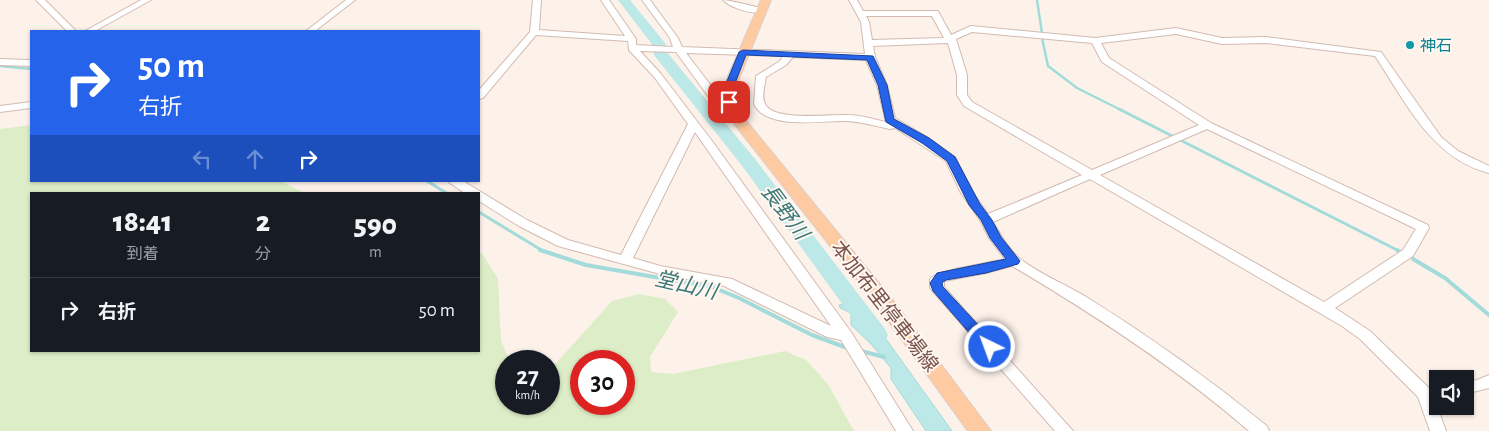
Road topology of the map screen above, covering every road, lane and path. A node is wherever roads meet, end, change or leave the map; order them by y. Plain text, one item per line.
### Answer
1 (40, 0) edge
2 (146, 0) edge
3 (351, 0) edge
4 (537, 0) edge
5 (605, 0) edge
6 (646, 0) edge
7 (727, 0) edge
8 (853, 0) edge
9 (764, 5) edge
10 (862, 14) junction
11 (71, 30) edge
12 (90, 30) edge
13 (311, 30) edge
14 (534, 32) junction
15 (951, 39) junction
16 (1095, 41) junction
17 (869, 43) junction
18 (635, 45) junction
19 (676, 50) junction
20 (743, 52) junction
21 (790, 54) junction
22 (30, 57) edge
23 (870, 58) junction
24 (0, 62) edge
25 (30, 63) edge
26 (12, 64) junction
27 (480, 95) edge
28 (729, 102) junction
29 (30, 106) edge
30 (0, 109) edge
31 (894, 124) junction
32 (693, 125) junction
33 (1207, 125) junction
34 (1489, 170) edge
35 (1092, 176) junction
36 (456, 182) edge
37 (472, 192) edge
38 (480, 197) edge
39 (986, 220) junction
40 (625, 261) junction
41 (1014, 261) junction
42 (1325, 308) junction
43 (846, 336) junction
44 (1489, 381) edge
45 (1474, 387) edge
46 (1429, 392) edge
47 (1435, 415) edge
48 (905, 431) edge
49 (980, 431) edge
50 (1065, 431) edge
51 (1261, 431) edge
52 (1438, 431) edge

1 - 11 street
2 - 12 street
3 - 13 street
4 - 14 street
5 - 18 street
6 - 19 street
7 - 9 street
8 - 10 street
9 - 20 main road
10 - 15 street
10 - 17 street
14 - 18 street
14 - 27 street
15 - 16 street
15 - 17 street
15 - 35 street
16 - 33 street
16 - 34 street
17 - 23 street
18 - 19 street
18 - 32 street
19 - 20 street
19 - 28 street
20 - 21 street
20 - 28 main road
21 - 23 street
21 - 31 street
22 - 26 street
23 - 31 street
24 - 26 street
25 - 26 street
28 - 49 main road, 本加布里停車場線
29 - 30 street
31 - 39 street
32 - 40 street
32 - 43 street
33 - 35 street
33 - 42 street
35 - 39 street
35 - 42 street
36 - 37 street
38 - 40 street
39 - 41 street
40 - 43 street
41 - 50 street
41 - 51 street
42 - 46 street
43 - 48 street
44 - 45 street
47 - 52 street

